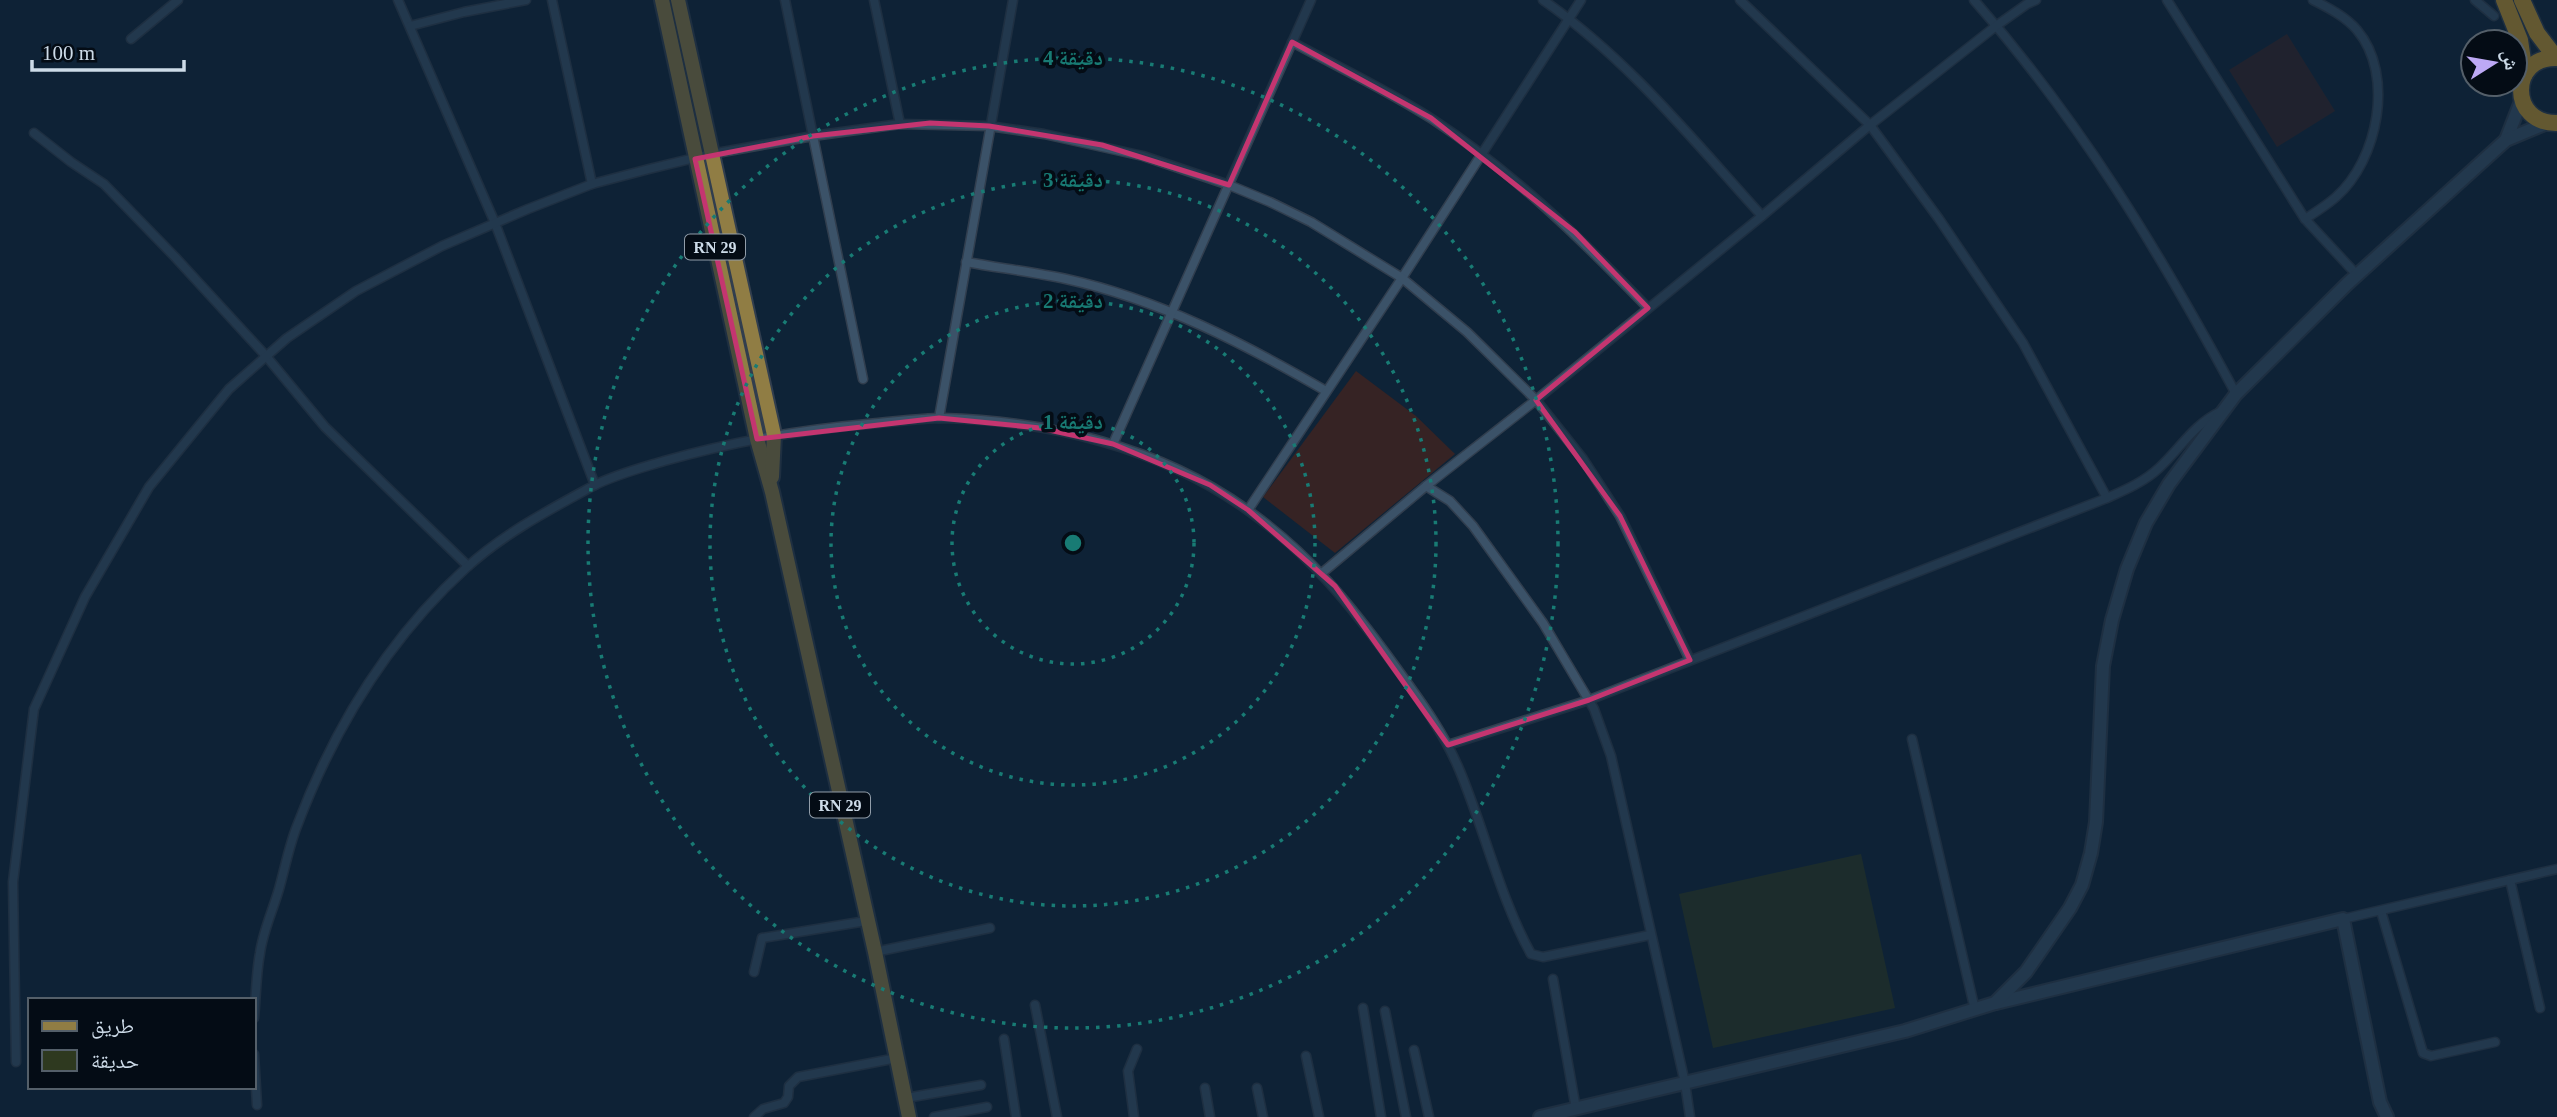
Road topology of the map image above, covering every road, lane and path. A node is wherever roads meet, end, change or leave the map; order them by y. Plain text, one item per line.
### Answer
1 (178, 0) edge
2 (398, 0) edge
3 (461, 0) edge
4 (526, 0) edge
5 (551, 0) edge
6 (662, 0) edge
7 (678, 0) edge
8 (785, 0) edge
9 (874, 0) edge
10 (1013, 0) edge
11 (1311, 0) edge
12 (1543, 0) edge
13 (1581, 0) edge
14 (1740, 0) edge
15 (1974, 0) edge
16 (2036, 0) edge
17 (2166, 0) edge
18 (2313, 0) edge
19 (2475, 0) edge
20 (2504, 0) edge
21 (2522, 0) edge
22 (464, 12) junction
23 (2494, 16) dead end
24 (1568, 18) junction
25 (410, 26) junction
26 (1996, 26) junction
27 (2515, 28) edge
28 (131, 39) dead end
29 (1292, 42) junction
30 (2556, 58) edge
31 (2529, 70) edge
32 (2522, 99) joint
33 (900, 124) junction
34 (2553, 124) edge
35 (1870, 125) junction
36 (989, 126) junction
37 (34, 133) dead end
38 (813, 136) junction
39 (2506, 140) junction
40 (711, 154) junction
41 (1481, 154) junction
42 (695, 159) junction
43 (592, 184) junction
44 (1228, 185) junction
45 (1762, 216) junction
46 (2305, 219) junction
47 (495, 223) junction
48 (966, 262) junction
49 (2357, 275) junction
50 (1402, 278) junction
51 (1648, 308) junction
52 (1171, 313) junction
53 (266, 356) junction
54 (863, 379) dead end
55 (1326, 391) junction
56 (2236, 394) junction
57 (1536, 400) junction
58 (2220, 412) junction
59 (939, 418) junction
60 (774, 435) junction
61 (757, 439) junction
62 (1113, 444) junction
63 (595, 485) junction
64 (1426, 486) junction
65 (772, 492) junction
66 (2107, 498) junction
67 (1248, 510) junction
68 (468, 566) junction
69 (1322, 573) junction
70 (1690, 660) junction
71 (1589, 700) junction
72 (1912, 739) dead end
73 (1448, 745) junction
74 (2557, 869) edge
75 (2510, 880) junction
76 (2381, 911) junction
77 (2343, 919) junction
78 (866, 921) junction
79 (990, 929) dead end
80 (1650, 935) junction
81 (875, 952) junction
82 (754, 972) dead end
83 (1553, 979) dead end
84 (256, 998) edge
85 (1996, 1003) junction
86 (1035, 1006) dead end
87 (1363, 1008) dead end
88 (2540, 1008) dead end
89 (1975, 1010) junction
90 (1385, 1011) dead end
91 (1004, 1039) dead end
92 (2495, 1042) dead end
93 (1137, 1049) dead end
94 (1414, 1050) dead end
95 (1306, 1055) dead end
96 (897, 1058) junction
97 (16, 1062) dead end
98 (1685, 1083) junction
99 (981, 1085) dead end
100 (256, 1088) edge
101 (1205, 1088) dead end
102 (1257, 1088) dead end
103 (906, 1098) junction
104 (257, 1105) dead end
105 (986, 1107) dead end
106 (1576, 1109) junction
107 (754, 1117) edge
108 (909, 1117) edge
109 (934, 1117) edge
110 (1016, 1117) edge
111 (1057, 1117) edge
112 (1134, 1117) edge
113 (1210, 1117) edge
114 (1263, 1117) edge
115 (1319, 1117) edge
116 (1381, 1117) edge
117 (1406, 1117) edge
118 (1429, 1117) edge
119 (1540, 1117) edge
120 (1690, 1117) edge
121 (2387, 1117) edge

1 - 28 street
2 - 25 street
3 - 22 street
4 - 22 street
5 - 43 street
6 - 42 main road, RN 29
7 - 40 main road, RN 29
8 - 38 street
9 - 33 street
10 - 36 street
11 - 29 street
12 - 24 street
13 - 24 street
14 - 35 street
15 - 26 street
16 - 26 street
17 - 46 street
18 - 46 street
19 - 23 street
20 - 27 highway
21 - 30 highway
22 - 25 street
24 - 41 street
24 - 45 street
25 - 47 street
26 - 35 street
26 - 56 street
29 - 41 street
29 - 44 street
30 - 31 highway
32 - 34 highway
32 - 39 main road
33 - 36 street
33 - 38 street
34 - 39 main road
35 - 45 street
35 - 66 street
36 - 44 street
36 - 48 street
37 - 53 street
38 - 40 street
38 - 54 street
39 - 49 main road
40 - 42 street
40 - 60 main road, RN 29
41 - 50 street
41 - 51 street
42 - 43 street
42 - 61 main road, RN 29
43 - 47 street
44 - 50 street
44 - 52 street
45 - 51 street
46 - 49 street
47 - 53 street
47 - 63 street
48 - 52 street
48 - 59 street
49 - 56 main road
50 - 55 street
50 - 57 street
51 - 57 street
52 - 55 street
52 - 62 street
53 - 68 street
53 - 97 street
55 - 67 street
56 - 58 main road
57 - 64 street
57 - 70 street
58 - 66 street
58 - 85 main road
59 - 60 street
59 - 62 street
60 - 61 street
60 - 65 main road, RN 29
61 - 63 street
61 - 65 main road, RN 29
62 - 67 street
63 - 68 street
64 - 69 street
64 - 71 street
65 - 78 main road, RN 29
66 - 70 street
67 - 69 street
68 - 84 street
69 - 73 street
70 - 71 street
71 - 73 street
71 - 80 street
72 - 89 street
73 - 80 street
74 - 75 street
75 - 76 street
75 - 88 street
76 - 77 street
76 - 92 street
77 - 85 main road
77 - 121 main road
78 - 81 main road, RN 29
78 - 82 street
79 - 81 street
80 - 98 street
81 - 96 main road, RN 29
83 - 106 street
85 - 89 main road
86 - 111 street
87 - 116 street
89 - 98 main road
90 - 117 street
91 - 110 street
93 - 112 street
94 - 118 street
95 - 115 street
96 - 103 main road, RN 29
96 - 107 street
98 - 106 main road
98 - 120 street
99 - 103 street
100 - 104 street
101 - 113 street
102 - 114 street
103 - 108 main road, RN 29
105 - 109 street
106 - 119 main road

